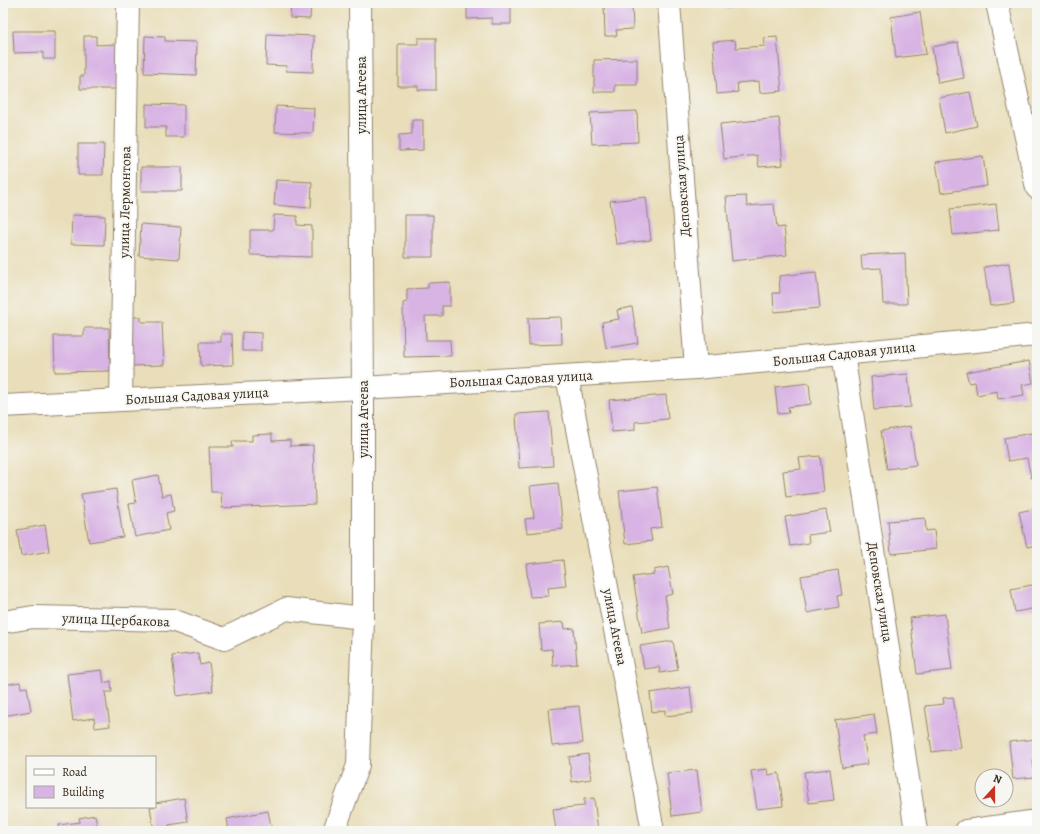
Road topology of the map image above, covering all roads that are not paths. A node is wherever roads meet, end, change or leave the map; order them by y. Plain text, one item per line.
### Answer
1 (128, 3) edge
2 (360, 3) edge
3 (669, 3) edge
4 (997, 3) edge
5 (1037, 188) edge
6 (1037, 335) edge
7 (844, 354) junction
8 (696, 368) junction
9 (567, 376) junction
10 (364, 388) junction
11 (121, 400) junction
12 (3, 406) edge
13 (363, 618) junction
14 (3, 622) edge
15 (1037, 821) edge
16 (334, 831) edge
17 (653, 831) edge
18 (916, 831) edge
19 (966, 831) edge

1 - 11 street, улица Лермонтова
2 - 10 street, улица Агеева
3 - 8 street, Деповская улица
4 - 5 street
6 - 7 street, Большая Садовая улица
7 - 8 street, Большая Садовая улица
7 - 18 street, Деповская улица
8 - 9 street, Большая Садовая улица
9 - 10 street, Большая Садовая улица
9 - 17 street, улица Агеева
10 - 11 street, Большая Садовая улица
10 - 13 street, улица Агеева
11 - 12 street, Большая Садовая улица
13 - 14 street, улица Щербакова
13 - 16 street, улица Агеева
15 - 19 street

